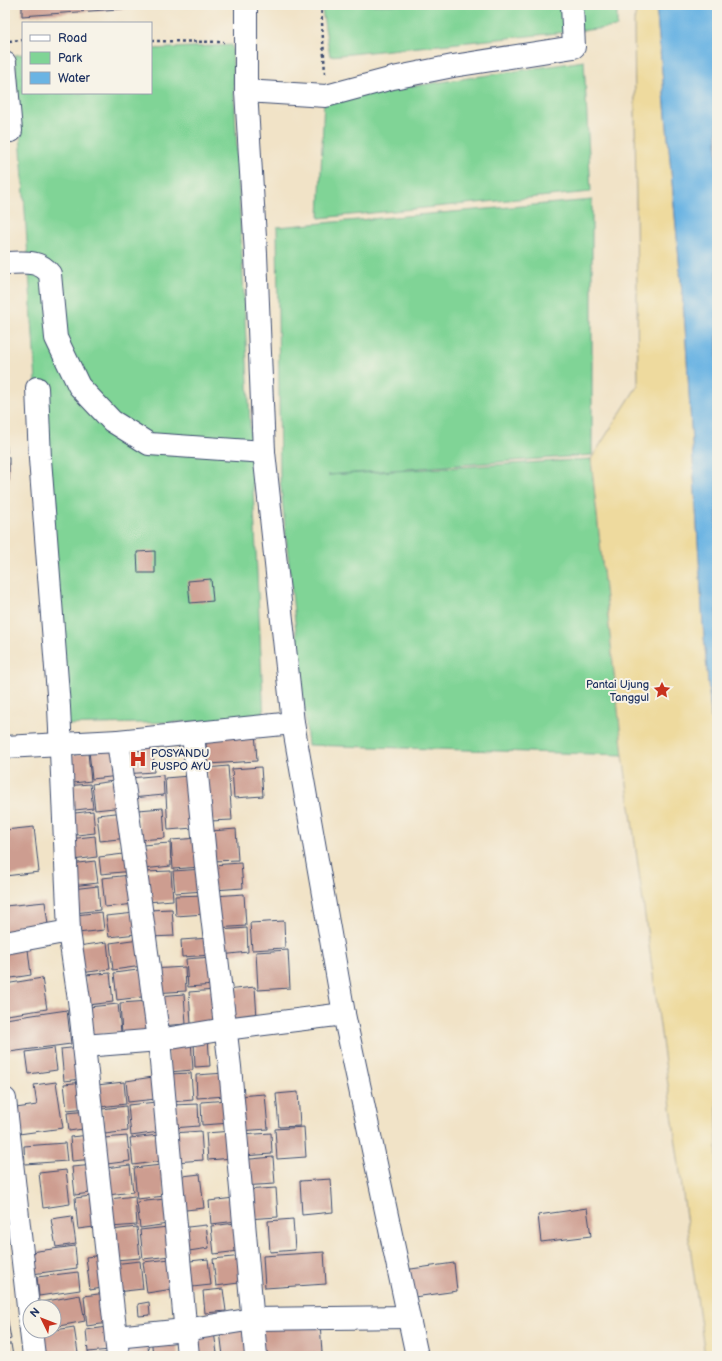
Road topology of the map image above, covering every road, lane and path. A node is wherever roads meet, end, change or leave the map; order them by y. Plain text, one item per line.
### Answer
1 (246, 5) edge
2 (321, 5) edge
3 (572, 5) edge
4 (22, 40) edge
5 (152, 41) edge
6 (5, 42) edge
7 (246, 42) junction
8 (5, 63) edge
9 (246, 91) junction
10 (326, 96) junction
11 (11, 131) dead end
12 (5, 263) edge
13 (37, 388) dead end
14 (264, 452) junction
15 (293, 723) junction
16 (193, 734) junction
17 (118, 741) junction
18 (60, 744) junction
19 (5, 747) edge
20 (69, 930) junction
21 (5, 943) edge
22 (344, 1014) junction
23 (225, 1029) junction
24 (159, 1040) junction
25 (84, 1046) junction
26 (5, 1099) edge
27 (7, 1137) edge
28 (12, 1248) edge
29 (24, 1299) edge
30 (408, 1317) junction
31 (253, 1319) junction
32 (185, 1330) junction
33 (32, 1339) edge
34 (117, 1346) edge
35 (34, 1356) edge
36 (188, 1356) edge
37 (256, 1356) edge
38 (417, 1356) edge

1 - 7 main road
2 - 10 path
3 - 10 main road
4 - 6 path
5 - 7 path
7 - 9 main road
8 - 11 main road
9 - 10 main road
9 - 14 main road
12 - 14 main road
13 - 18 main road
14 - 15 main road
15 - 16 main road
15 - 22 main road
16 - 17 main road
16 - 23 main road
17 - 18 main road
17 - 24 main road
18 - 19 main road
18 - 20 main road
20 - 21 main road
20 - 25 main road
22 - 23 main road
22 - 30 main road
23 - 24 main road
23 - 31 main road
24 - 25 main road
24 - 32 main road
25 - 34 main road
26 - 27 main road
27 - 28 main road
28 - 29 main road
30 - 31 main road
30 - 38 main road
31 - 32 main road
31 - 37 main road
32 - 34 main road
32 - 36 main road
33 - 35 main road

